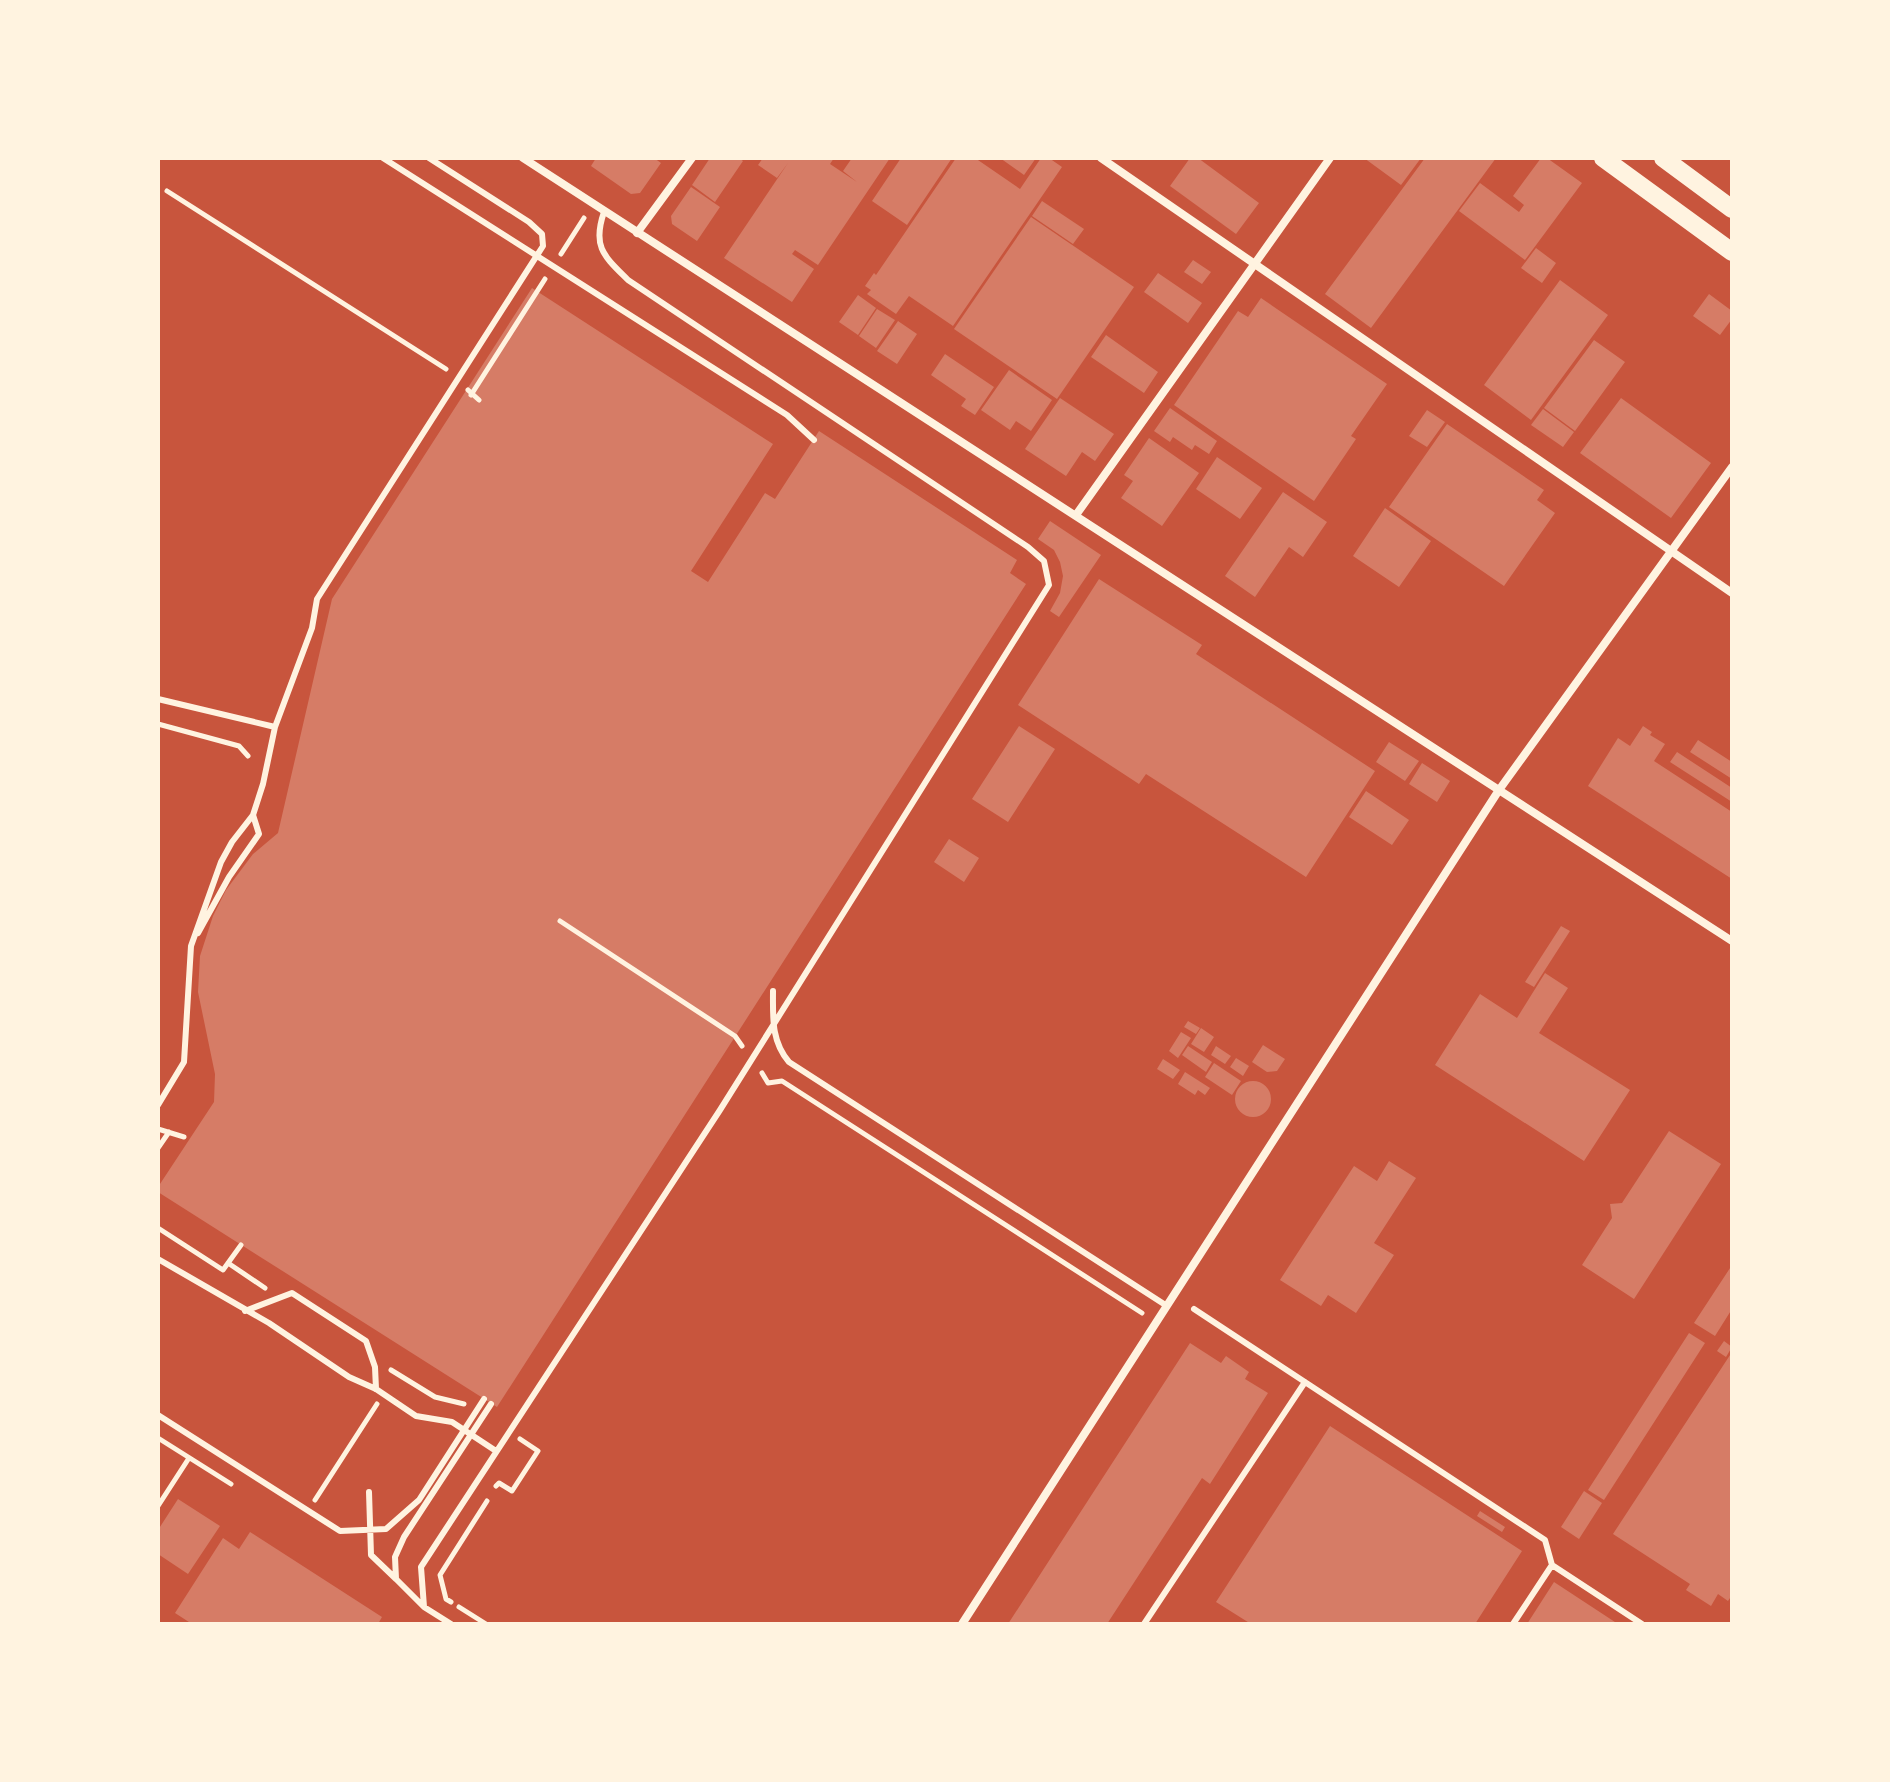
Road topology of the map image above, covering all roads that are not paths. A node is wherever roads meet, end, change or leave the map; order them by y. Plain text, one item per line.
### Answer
1 (383, 158) edge
2 (429, 158) edge
3 (523, 158) edge
4 (692, 158) edge
5 (1101, 158) edge
6 (1330, 158) edge
7 (1603, 158) edge
8 (1663, 158) edge
9 (1732, 209) edge
10 (604, 212) junction
11 (637, 233) junction
12 (1732, 252) edge
13 (1255, 264) junction
14 (814, 440) dead end
15 (1732, 467) edge
16 (1076, 515) junction
17 (1671, 551) junction
18 (1732, 593) edge
19 (158, 699) edge
20 (275, 727) junction
21 (1499, 790) junction
22 (253, 815) junction
23 (1732, 941) edge
24 (191, 946) junction
25 (773, 991) dead end
26 (773, 1026) junction
27 (158, 1105) edge
28 (158, 1259) edge
29 (1167, 1306) junction
30 (1194, 1309) dead end
31 (245, 1311) junction
32 (1305, 1382) junction
33 (376, 1389) junction
34 (158, 1415) edge
35 (496, 1451) junction
36 (369, 1492) dead end
37 (1552, 1565) junction
38 (396, 1579) junction
39 (424, 1607) junction
40 (451, 1624) edge
41 (962, 1624) edge
42 (1144, 1624) edge
43 (1513, 1624) edge
44 (1642, 1624) edge

1 - 14 lane
2 - 20 lane
3 - 10 street
4 - 11 street
5 - 13 street
6 - 13 street
7 - 12 main road
8 - 9 main road
10 - 11 street
10 - 26 lane
11 - 16 street
13 - 16 street
13 - 17 street
15 - 17 street
16 - 21 street
17 - 18 street
17 - 21 street
19 - 20 lane
20 - 22 lane
21 - 23 street
21 - 29 street
22 - 24 lane
22 - 24 lane
24 - 27 lane
25 - 26 lane
26 - 29 lane
26 - 35 lane
28 - 31 lane
29 - 41 street
30 - 32 lane
31 - 33 lane
31 - 33 lane
32 - 37 lane
32 - 42 lane
33 - 35 lane
34 - 38 lane
35 - 39 lane
36 - 38 lane
37 - 43 lane
37 - 44 lane
38 - 39 lane
39 - 40 lane

